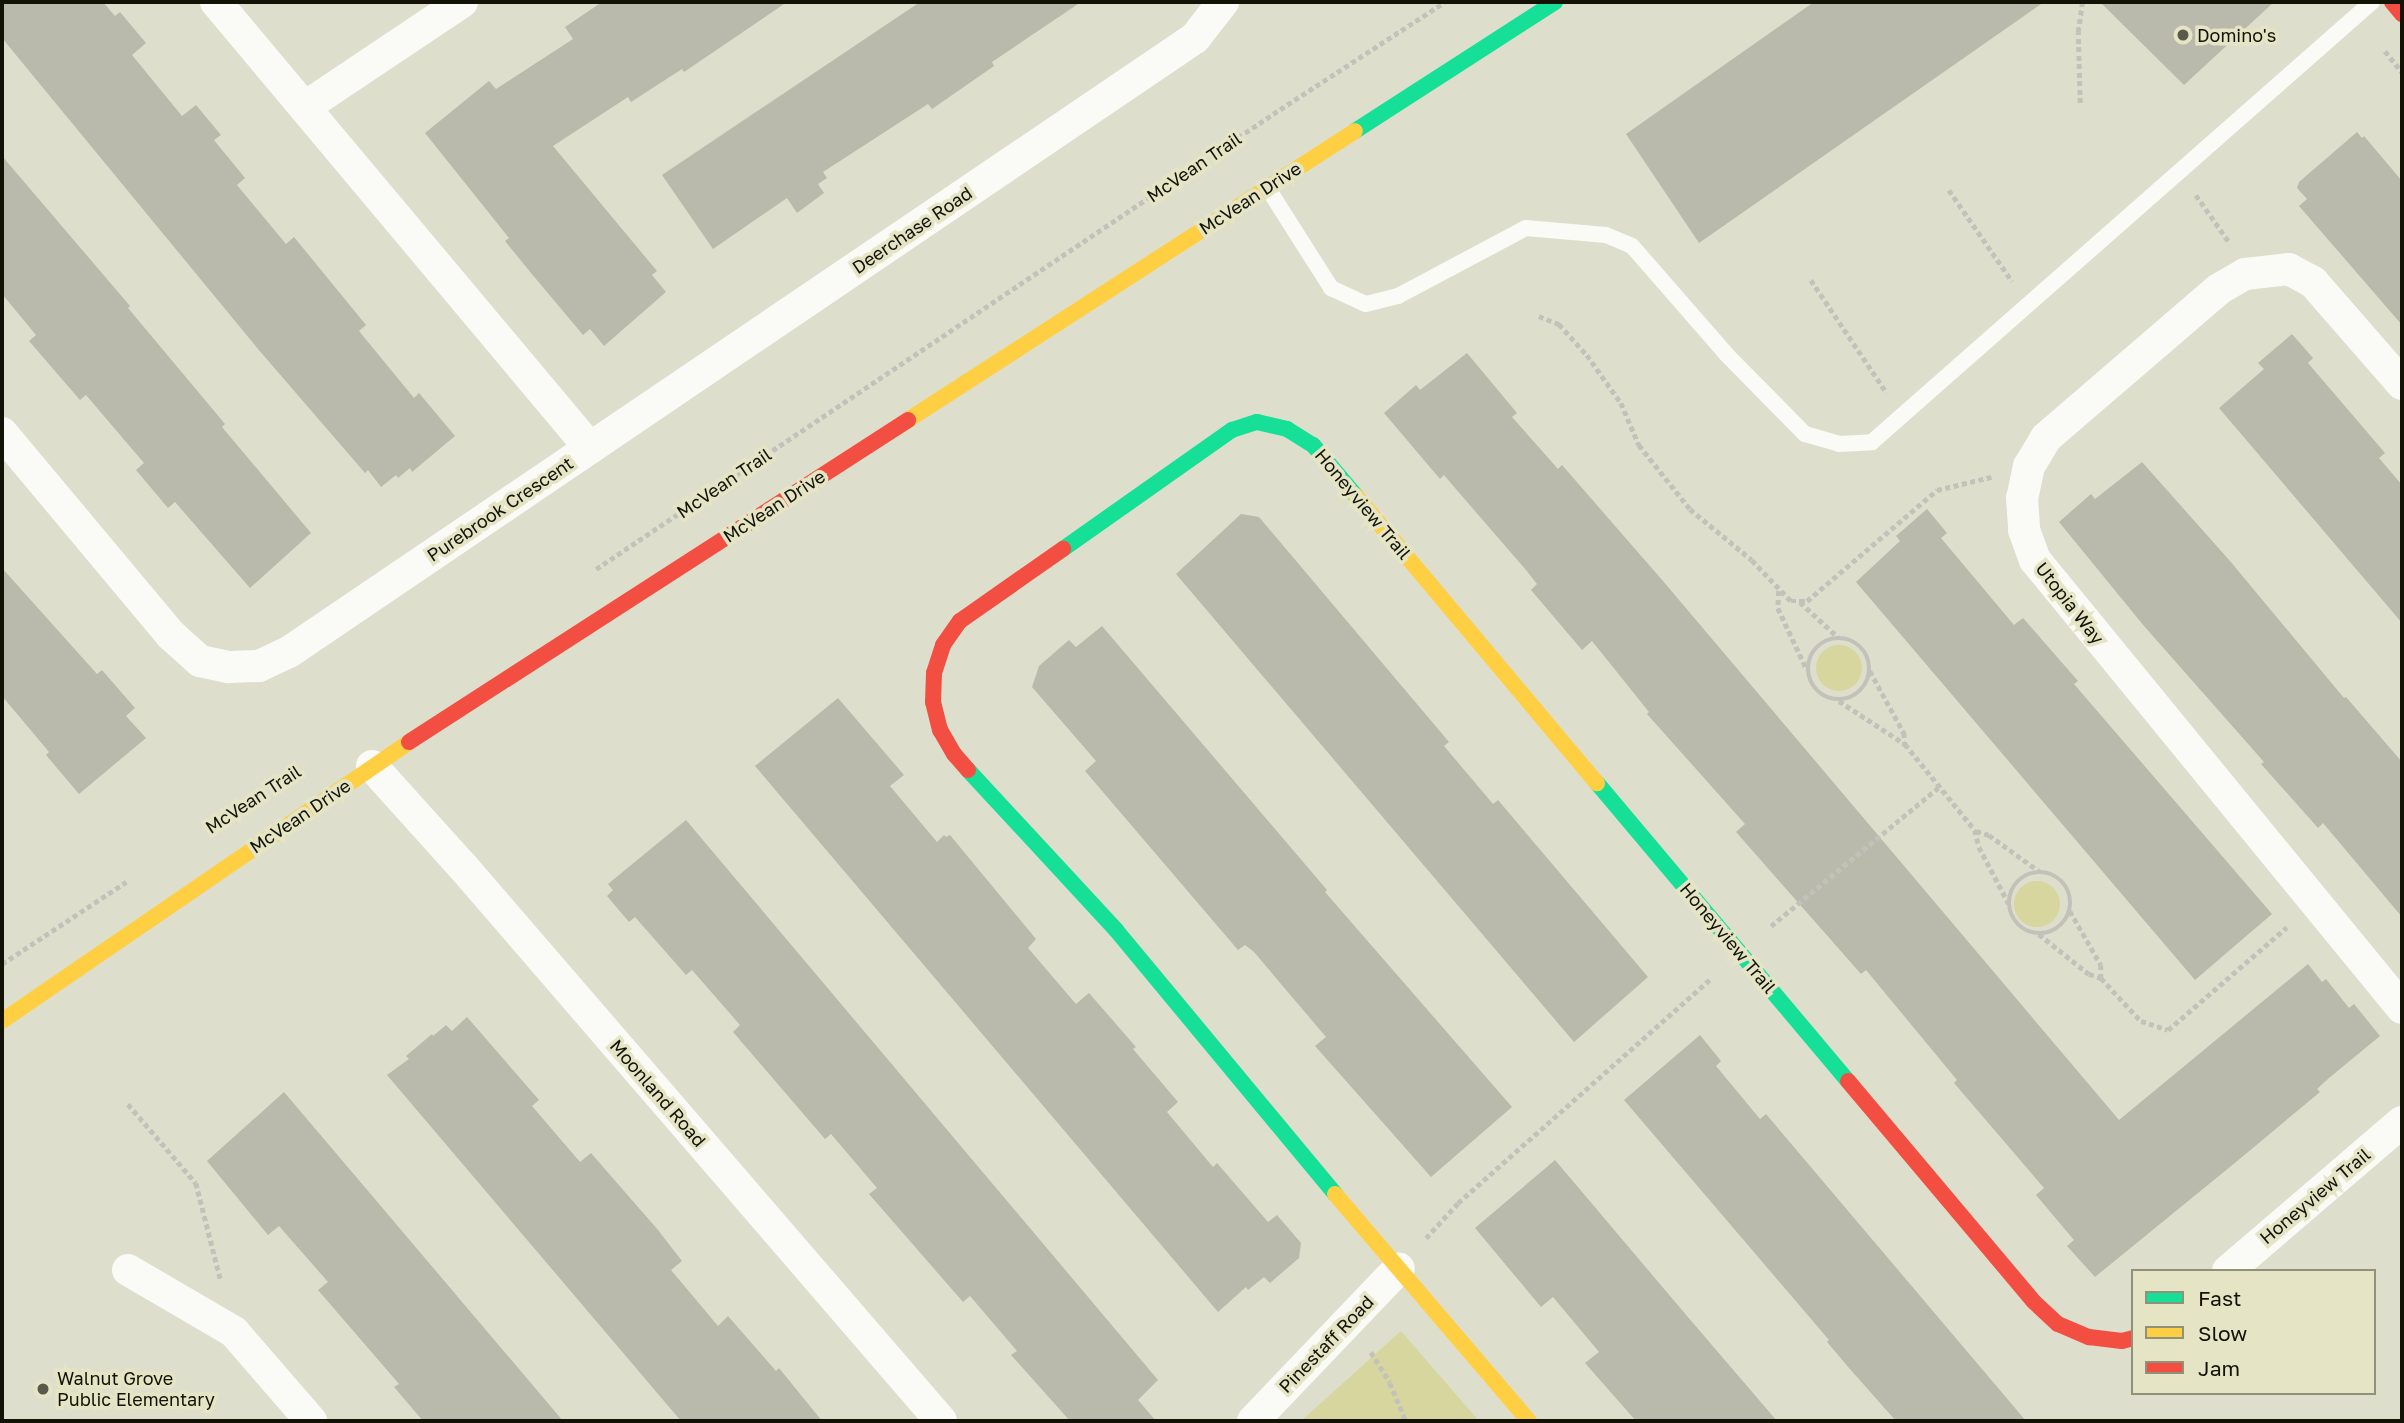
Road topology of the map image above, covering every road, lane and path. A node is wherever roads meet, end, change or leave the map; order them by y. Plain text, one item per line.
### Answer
1 (216, 2) edge
2 (462, 2) edge
3 (1223, 2) edge
4 (1445, 2) edge
5 (1555, 2) edge
6 (2082, 2) edge
7 (2372, 2) edge
8 (2392, 2) edge
9 (2402, 14) edge
10 (2080, 103) dead end
11 (305, 107) junction
12 (2179, 171) junction
13 (1267, 187) junction
14 (1949, 190) dead end
15 (2245, 274) junction
16 (1811, 280) dead end
17 (2028, 305) junction
18 (1539, 316) dead end
19 (2402, 384) edge
20 (1902, 416) junction
21 (2, 433) edge
22 (590, 448) junction
23 (2026, 482) junction
24 (593, 571) dead end
25 (1779, 590) junction
26 (1799, 601) junction
27 (1839, 638) junction
28 (1808, 671) junction
29 (1870, 671) junction
30 (1839, 701) junction
31 (1905, 744) junction
32 (372, 766) junction
33 (1938, 788) junction
34 (1975, 830) junction
35 (2039, 871) junction
36 (128, 881) dead end
37 (2315, 903) junction
38 (2008, 904) junction
39 (2069, 911) junction
40 (2039, 934) junction
41 (1740, 953) junction
42 (2, 964) edge
43 (2101, 978) junction
44 (2402, 1008) edge
45 (2, 1021) edge
46 (128, 1104) dead end
47 (2402, 1122) edge
48 (1399, 1268) junction
49 (2230, 1269) edge
50 (128, 1270) dead end
51 (1350, 1318) junction
52 (234, 1332) junction
53 (2131, 1338) edge
54 (311, 1421) edge
55 (941, 1421) edge
56 (1253, 1421) edge
57 (1406, 1421) edge
58 (1529, 1421) edge

1 - 11 street, Purebrook Crescent
2 - 11 street
3 - 22 street, Deerchase Road
4 - 24 path, McVean Trail
5 - 13 street, McVean Drive
6 - 10 path
7 - 12 lane
8 - 9 street
11 - 22 street, Purebrook Crescent
12 - 15 path
12 - 17 lane
13 - 20 lane
13 - 32 street, McVean Drive
14 - 17 path
15 - 19 street, Utopia Way
15 - 23 street, Utopia Way
16 - 20 path
17 - 20 lane
18 - 25 path
21 - 22 street, Purebrook Crescent
23 - 26 path
23 - 37 street, Utopia Way
25 - 26 path
25 - 28 path
26 - 27 path
27 - 28 path
27 - 29 path
28 - 30 path
29 - 30 path
29 - 31 path
30 - 31 path
31 - 33 path
32 - 45 street, McVean Drive
32 - 55 street, Moonland Road
33 - 34 path
33 - 41 path
34 - 35 path
34 - 38 path
35 - 38 path
35 - 39 path
36 - 42 path
37 - 43 path
37 - 44 street, Utopia Way
38 - 40 path
39 - 40 path
39 - 43 path
40 - 43 path
41 - 48 path
41 - 48 street, Honeyview Trail
41 - 53 street, Honeyview Trail
46 - 52 path
47 - 49 street, Honeyview Trail
48 - 51 street, Pinestaff Road
48 - 58 street, Honeyview Trail
50 - 52 street
51 - 56 street, Pinestaff Road
51 - 57 path
52 - 54 street

